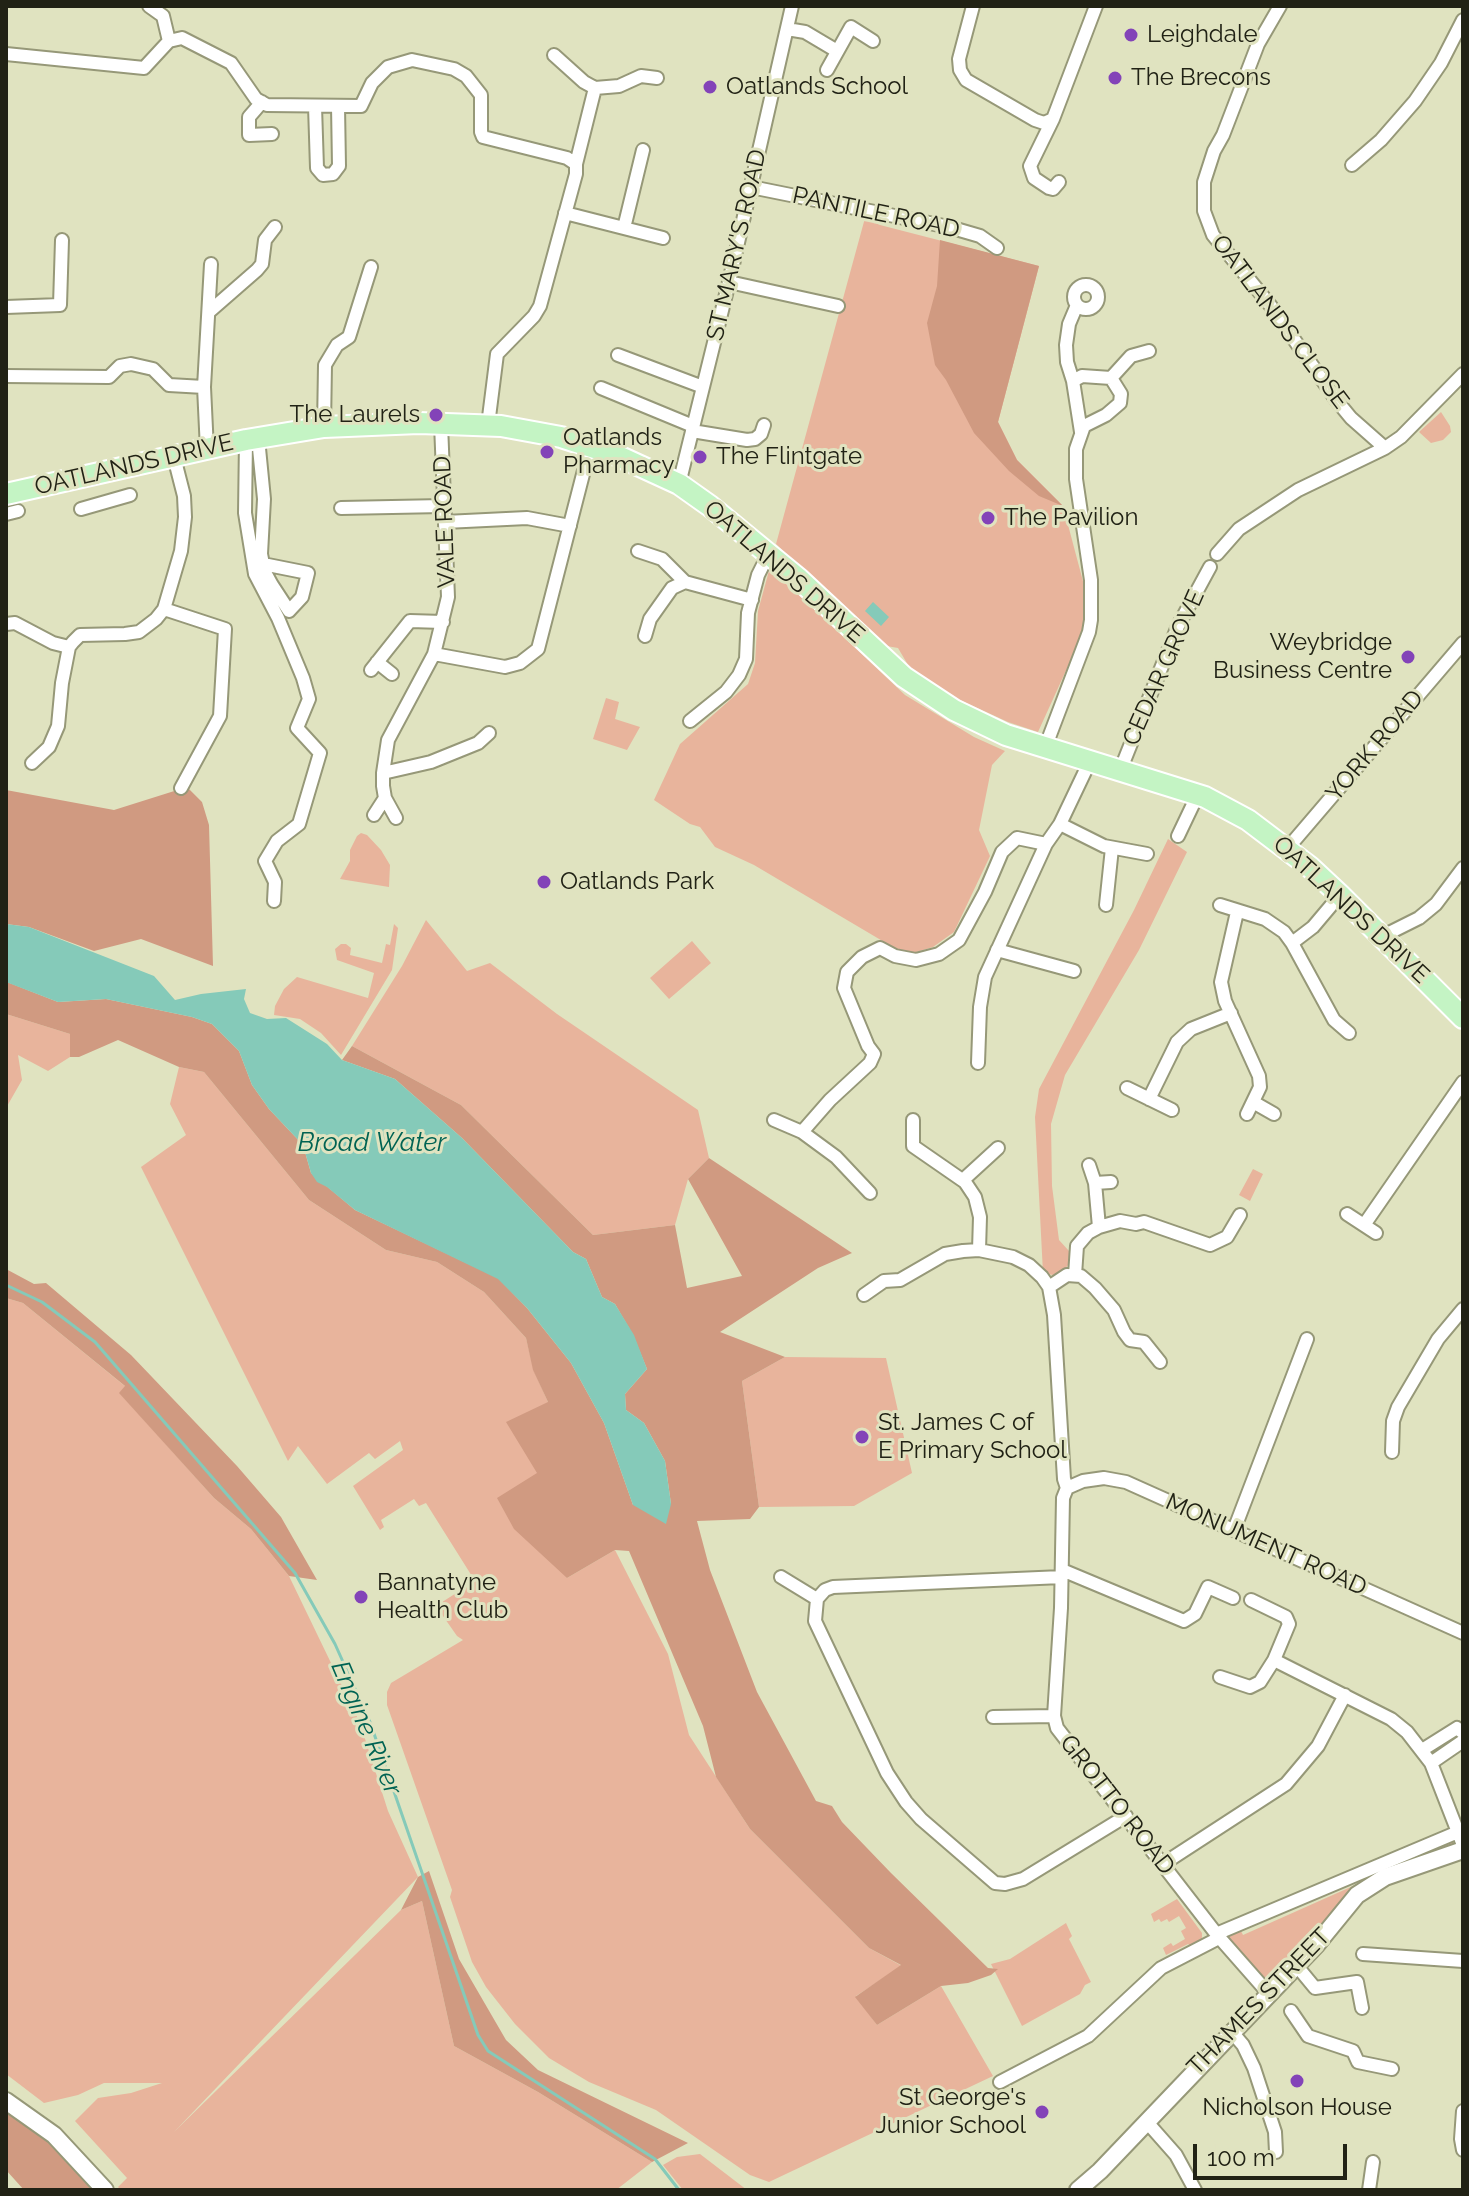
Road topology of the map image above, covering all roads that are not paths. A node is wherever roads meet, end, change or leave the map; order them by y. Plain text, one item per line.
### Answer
1 (149, 6) edge
2 (792, 6) edge
3 (973, 6) edge
4 (1096, 6) edge
5 (1280, 6) edge
6 (1463, 20) edge
7 (787, 29) junction
8 (169, 41) junction
9 (873, 41) dead end
10 (837, 51) junction
11 (6, 54) edge
12 (554, 55) dead end
13 (827, 70) dead end
14 (657, 78) dead end
15 (595, 88) junction
16 (262, 102) junction
17 (315, 106) junction
18 (338, 106) junction
19 (1053, 119) junction
20 (272, 134) dead end
21 (643, 150) dead end
22 (576, 164) junction
23 (1352, 165) dead end
24 (1059, 182) dead end
25 (751, 187) junction
26 (565, 213) junction
27 (275, 227) dead end
28 (624, 228) junction
29 (663, 238) dead end
30 (62, 240) dead end
31 (997, 248) dead end
32 (211, 264) dead end
33 (371, 267) dead end
34 (729, 282) junction
35 (1077, 305) dead end
36 (838, 306) dead end
37 (6, 307) edge
38 (210, 311) junction
39 (1149, 351) dead end
40 (618, 355) dead end
41 (1463, 374) edge
42 (6, 376) edge
43 (1111, 378) junction
44 (1073, 381) junction
45 (204, 387) junction
46 (703, 387) junction
47 (601, 388) dead end
48 (441, 424) junction
49 (488, 425) junction
50 (764, 425) dead end
51 (324, 427) junction
52 (693, 429) junction
53 (1081, 432) junction
54 (252, 439) junction
55 (590, 447) junction
56 (1385, 448) junction
57 (207, 450) junction
58 (174, 457) junction
59 (99, 473) junction
60 (679, 484) junction
61 (130, 495) dead end
62 (107, 502) junction
63 (10, 506) edge
64 (443, 506) junction
65 (341, 508) dead end
66 (81, 509) dead end
67 (445, 522) junction
68 (570, 526) junction
69 (638, 551) dead end
70 (769, 553) junction
71 (1217, 554) dead end
72 (263, 564) dead end
73 (1210, 567) dead end
74 (685, 582) junction
75 (752, 600) junction
76 (164, 609) junction
77 (443, 622) junction
78 (6, 624) edge
79 (645, 636) dead end
80 (1463, 643) edge
81 (69, 647) junction
82 (434, 654) junction
83 (392, 674) dead end
84 (690, 721) dead end
85 (489, 733) dead end
86 (1045, 748) junction
87 (1090, 761) junction
88 (32, 763) dead end
89 (1120, 771) junction
90 (383, 773) junction
91 (181, 788) dead end
92 (1198, 794) junction
93 (385, 798) junction
94 (374, 815) dead end
95 (396, 818) dead end
96 (1060, 824) junction
97 (1178, 836) dead end
98 (1046, 844) junction
99 (1112, 848) junction
100 (1287, 849) junction
101 (1147, 854) dead end
102 (1463, 868) edge
103 (1340, 895) junction
104 (274, 901) dead end
105 (1106, 905) dead end
106 (1220, 905) dead end
107 (1237, 912) junction
108 (1407, 924) junction
109 (1292, 943) junction
110 (1390, 943) junction
111 (997, 950) junction
112 (1074, 971) dead end
113 (1231, 1013) junction
114 (1463, 1018) edge
115 (1349, 1033) dead end
116 (978, 1063) dead end
117 (1463, 1082) edge
118 (1127, 1088) dead end
119 (1149, 1099) junction
120 (1172, 1110) dead end
121 (1274, 1114) dead end
122 (774, 1120) dead end
123 (913, 1120) dead end
124 (802, 1132) junction
125 (998, 1148) dead end
126 (1089, 1165) dead end
127 (963, 1180) junction
128 (1111, 1182) dead end
129 (1095, 1183) junction
130 (870, 1193) dead end
131 (1347, 1214) dead end
132 (1240, 1215) dead end
133 (1364, 1225) junction
134 (1099, 1227) junction
135 (1376, 1233) dead end
136 (979, 1250) junction
137 (1075, 1275) junction
138 (1049, 1287) junction
139 (864, 1295) dead end
140 (1463, 1309) edge
141 (1307, 1339) dead end
142 (1160, 1362) dead end
143 (1392, 1452) dead end
144 (1067, 1488) junction
145 (1234, 1530) junction
146 (1062, 1573) junction
147 (781, 1577) dead end
148 (1233, 1598) dead end
149 (817, 1599) junction
150 (1251, 1600) dead end
151 (1463, 1633) edge
152 (1274, 1660) junction
153 (1220, 1677) dead end
154 (1345, 1695) junction
155 (1054, 1716) junction
156 (993, 1717) dead end
157 (1463, 1733) edge
158 (1463, 1741) edge
159 (1422, 1750) junction
160 (1431, 1763) junction
161 (1126, 1816) junction
162 (1458, 1832) junction
163 (1463, 1847) edge
164 (1163, 1864) junction
165 (1218, 1936) junction
166 (1363, 1954) dead end
167 (1463, 1961) edge
168 (1296, 1965) junction
169 (1269, 1994) junction
170 (1362, 2008) dead end
171 (1291, 2011) dead end
172 (1231, 2031) junction
173 (1392, 2069) dead end
174 (1000, 2082) dead end
175 (6, 2101) edge
176 (1463, 2111) edge
177 (1146, 2121) junction
178 (1463, 2150) edge
179 (1276, 2152) dead end
180 (1373, 2162) dead end
181 (105, 2190) edge
182 (1078, 2190) edge
183 (1195, 2190) edge
184 (1369, 2190) edge

1 - 8 street
2 - 7 street, ST MARY'S ROAD
3 - 19 street
4 - 19 street
5 - 56 street, OATLANDS CLOSE
6 - 23 street
7 - 10 street
7 - 25 street, ST MARY'S ROAD
8 - 11 street
8 - 16 street
9 - 10 street
10 - 13 street
12 - 15 street
14 - 15 street
15 - 22 street
16 - 17 street
16 - 20 street
17 - 18 street
17 - 18 street
18 - 22 street
19 - 24 street
21 - 28 street
22 - 26 street
25 - 31 street, PANTILE ROAD
25 - 34 street, ST MARY'S ROAD
26 - 28 street
26 - 49 street
27 - 38 street
28 - 29 street
30 - 37 street
32 - 38 street
33 - 51 street
34 - 36 street
34 - 46 street, ST MARY'S ROAD
35 - 44 street
38 - 45 street
39 - 43 street
40 - 46 street
41 - 56 street
42 - 45 street
43 - 44 street
43 - 53 street
44 - 53 street
45 - 57 street
46 - 52 street, ST MARY'S ROAD
47 - 52 street
48 - 49 main road, OATLANDS DRIVE
48 - 51 main road, OATLANDS DRIVE
48 - 64 street, VALE ROAD
49 - 55 main road, OATLANDS DRIVE
50 - 52 street
51 - 54 main road, OATLANDS DRIVE
52 - 60 street, ST MARY'S ROAD
53 - 86 street
54 - 57 main road, OATLANDS DRIVE
54 - 72 street
54 - 104 street
55 - 60 main road, OATLANDS DRIVE
55 - 68 street
56 - 71 street
57 - 58 main road, OATLANDS DRIVE
58 - 59 main road, OATLANDS DRIVE
58 - 76 street
59 - 62 street
59 - 63 main road, OATLANDS DRIVE
60 - 70 main road, OATLANDS DRIVE
61 - 62 street
62 - 66 street
64 - 65 street
64 - 67 street, VALE ROAD
67 - 68 street
67 - 77 street, VALE ROAD
68 - 82 street
69 - 74 street
70 - 75 street
70 - 86 main road, OATLANDS DRIVE
73 - 89 street, CEDAR GROVE
74 - 75 street
74 - 79 street
75 - 84 street
76 - 81 street
76 - 91 street
77 - 82 street, VALE ROAD
77 - 83 street
78 - 81 street
80 - 100 street, YORK ROAD
81 - 88 street
82 - 90 street, VALE ROAD
85 - 90 street
86 - 87 main road, OATLANDS DRIVE
87 - 89 main road, OATLANDS DRIVE
87 - 96 street
89 - 92 main road, OATLANDS DRIVE
90 - 93 street, VALE ROAD
92 - 97 street
92 - 100 main road, OATLANDS DRIVE
93 - 94 street
93 - 95 street, VALE ROAD
96 - 98 street
96 - 99 street
98 - 111 street
98 - 124 street
99 - 101 street
99 - 105 street
100 - 103 main road, OATLANDS DRIVE
102 - 108 street
103 - 109 street
103 - 110 main road, OATLANDS DRIVE
106 - 107 street
107 - 109 street
107 - 113 street
108 - 110 street
108 - 110 street
109 - 115 street
110 - 114 main road, OATLANDS DRIVE
111 - 112 street
111 - 116 street
113 - 119 street
113 - 121 street
117 - 133 street
118 - 119 street
119 - 120 street
122 - 124 street
123 - 127 street
124 - 130 street
125 - 127 street
126 - 129 street
127 - 136 street
128 - 129 street
129 - 134 street
131 - 133 street
132 - 134 street
133 - 135 street
134 - 137 street
136 - 138 street
136 - 139 street
137 - 138 street
137 - 142 street
138 - 144 street, GROTTO ROAD
140 - 143 street
141 - 145 street
144 - 145 street, MONUMENT ROAD
144 - 146 street, GROTTO ROAD
145 - 151 street, MONUMENT ROAD
146 - 148 street
146 - 149 street
146 - 155 street, GROTTO ROAD
147 - 149 street
149 - 161 street
150 - 152 street
152 - 153 street
152 - 154 street
154 - 159 street
154 - 164 street
155 - 156 street
155 - 161 street, GROTTO ROAD
157 - 159 street
158 - 160 street
159 - 160 street
160 - 162 street
161 - 164 street, GROTTO ROAD
162 - 163 street
162 - 165 street, THAMES STREET
163 - 168 street, THAMES STREET
164 - 165 street, GROTTO ROAD
165 - 169 street, GROTTO ROAD
165 - 174 street, THAMES STREET
166 - 167 street
168 - 169 street, THAMES STREET
168 - 170 street
169 - 172 street, THAMES STREET
171 - 173 street
172 - 177 street, THAMES STREET
172 - 179 street
175 - 181 street
176 - 178 street
177 - 182 street, THAMES STREET
177 - 183 street
180 - 184 street

